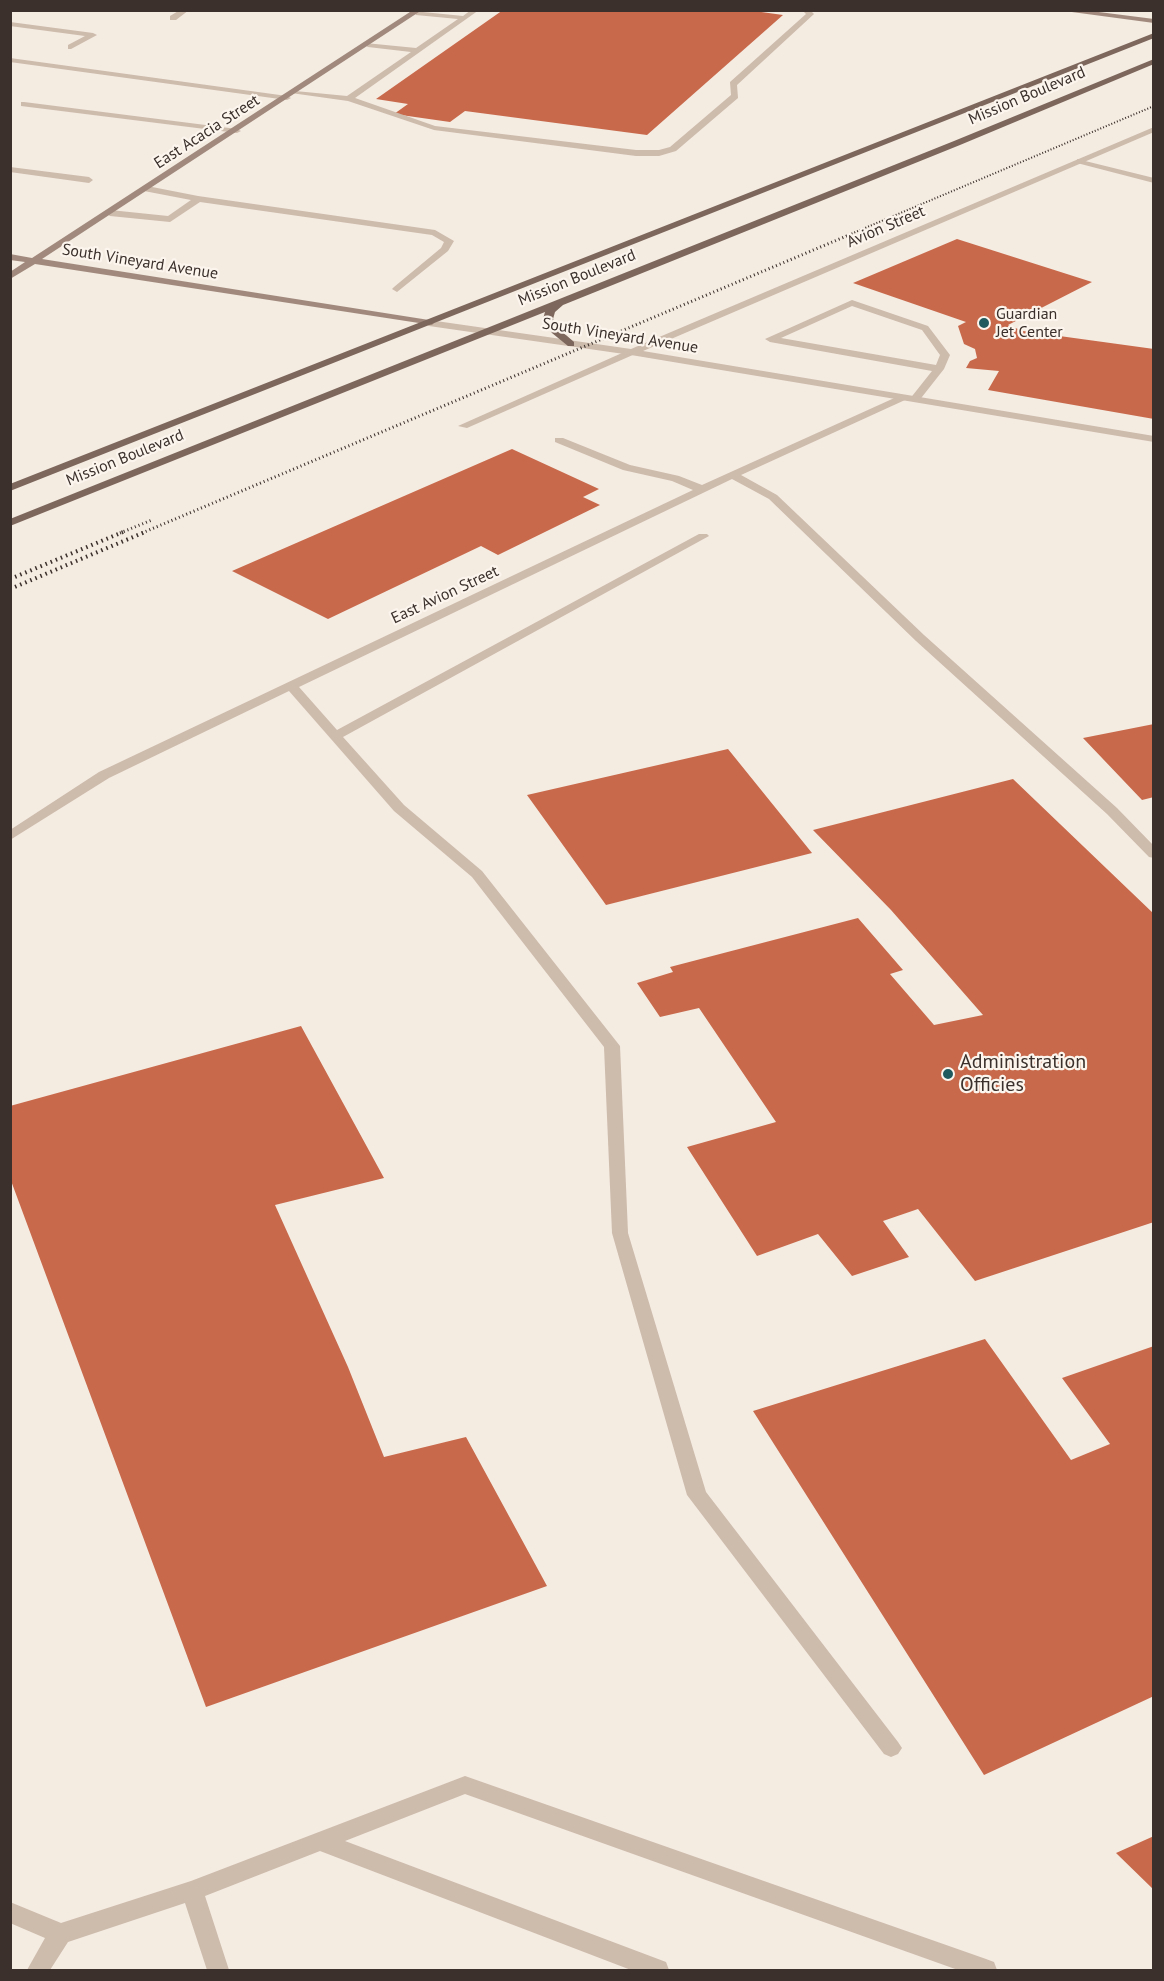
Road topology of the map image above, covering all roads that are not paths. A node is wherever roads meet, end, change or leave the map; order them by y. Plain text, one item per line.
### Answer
1 (186, 10) edge
2 (476, 10) edge
3 (805, 10) edge
4 (1060, 10) edge
5 (418, 12) edge
6 (172, 18) dead end
7 (465, 18) junction
8 (1154, 21) edge
9 (10, 24) edge
10 (1154, 34) edge
11 (368, 45) junction
12 (71, 47) dead end
13 (420, 51) junction
14 (10, 60) edge
15 (1154, 61) edge
16 (295, 93) junction
17 (287, 98) junction
18 (349, 99) junction
19 (24, 104) dead end
20 (1154, 129) edge
21 (237, 131) junction
22 (1080, 161) junction
23 (10, 169) edge
24 (1154, 174) edge
25 (1141, 176) junction
26 (89, 180) dead end
27 (1154, 181) edge
28 (147, 189) junction
29 (198, 199) junction
30 (110, 213) junction
31 (10, 257) edge
32 (35, 261) junction
33 (10, 276) edge
34 (397, 289) dead end
35 (562, 302) junction
36 (429, 323) junction
37 (490, 331) junction
38 (571, 344) junction
39 (631, 352) junction
40 (939, 369) junction
41 (901, 398) junction
42 (914, 400) junction
43 (463, 426) dead end
44 (1154, 439) edge
45 (559, 440) dead end
46 (733, 475) junction
47 (10, 488) edge
48 (703, 490) junction
49 (10, 523) edge
50 (704, 536) dead end
51 (291, 686) junction
52 (336, 736) junction
53 (10, 836) edge
54 (1154, 855) edge
55 (891, 1748) dead end
56 (319, 1841) junction
57 (192, 1891) junction
58 (10, 1912) edge
59 (60, 1934) junction
60 (38, 1971) edge
61 (218, 1971) edge
62 (658, 1971) edge
63 (986, 1971) edge

1 - 6 street
2 - 7 street
3 - 18 street
4 - 8 street
5 - 7 street
5 - 11 street, East Acacia Street
7 - 13 street
9 - 12 street
10 - 36 main road, Mission Boulevard
11 - 13 street
11 - 16 street, East Acacia Street
13 - 18 street
14 - 17 street
15 - 35 main road, Mission Boulevard
16 - 17 street, East Acacia Street
16 - 18 street
17 - 21 street, East Acacia Street
19 - 21 street
20 - 22 street, Avion Street
21 - 28 street, East Acacia Street
22 - 25 street
22 - 39 street, Avion Street
23 - 26 street
24 - 25 street
25 - 27 street
28 - 29 street
28 - 30 street, East Acacia Street
29 - 30 street
29 - 34 street
30 - 32 street, East Acacia Street
31 - 32 street, South Vineyard Avenue
32 - 33 street, East Acacia Street
32 - 36 street, South Vineyard Avenue
35 - 37 main road, Mission Boulevard
35 - 38 main road
36 - 37 street, South Vineyard Avenue
36 - 47 main road, Mission Boulevard
37 - 38 street, South Vineyard Avenue
37 - 49 main road, Mission Boulevard
38 - 39 street, South Vineyard Avenue
39 - 41 street, South Vineyard Avenue
39 - 43 street, Avion Street
40 - 40 street
40 - 42 street
41 - 42 street, South Vineyard Avenue
41 - 46 street, East Avion Street
42 - 44 street, South Vineyard Avenue
45 - 48 street
46 - 48 street, East Avion Street
46 - 54 street
48 - 51 street, East Avion Street
50 - 52 street
51 - 52 street
51 - 53 street, East Avion Street
52 - 55 street
56 - 57 street
56 - 62 street
56 - 63 street
57 - 59 street
57 - 61 street
58 - 59 street
59 - 60 street

